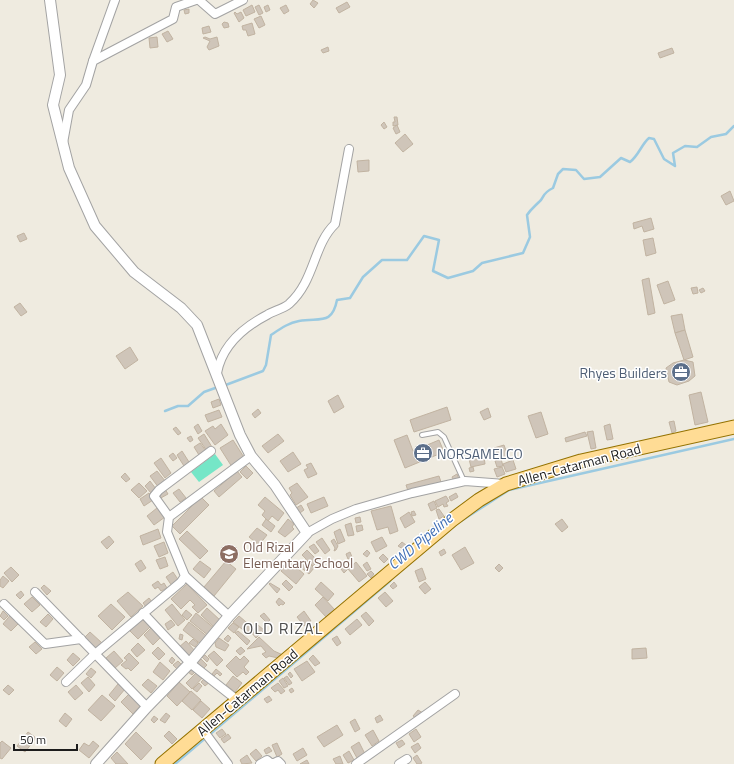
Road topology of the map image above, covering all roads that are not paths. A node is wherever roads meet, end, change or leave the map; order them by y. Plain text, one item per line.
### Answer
1 (50, 0) edge
2 (115, 0) edge
3 (198, 0) edge
4 (243, 0) edge
5 (93, 61) junction
6 (63, 144) junction
7 (349, 149) dead end
8 (218, 378) junction
9 (734, 427) edge
10 (422, 436) dead end
11 (211, 451) dead end
12 (251, 456) junction
13 (464, 481) junction
14 (506, 484) junction
15 (169, 517) junction
16 (306, 533) junction
17 (185, 576) junction
18 (34, 592) dead end
19 (4, 604) dead end
20 (143, 613) junction
21 (229, 616) junction
22 (81, 639) junction
23 (96, 654) junction
24 (190, 663) junction
25 (66, 682) dead end
26 (455, 694) dead end
27 (237, 700) junction
28 (147, 707) junction
29 (202, 730) junction
30 (406, 759) dead end
31 (96, 764) edge
32 (162, 764) edge
33 (228, 764) edge
34 (260, 764) edge
35 (281, 764) edge
36 (356, 764) edge
37 (399, 764) edge

1 - 6 street
2 - 5 street
3 - 4 street
3 - 5 street
5 - 6 street
6 - 8 street
7 - 8 street
8 - 12 street
9 - 14 main road, Allen-Catarman Road
10 - 13 lane
11 - 15 street
12 - 15 street
12 - 16 street
13 - 14 street
13 - 16 street
14 - 27 main road, Allen-Catarman Road
15 - 17 street
16 - 21 street
17 - 20 street
17 - 21 street
18 - 22 street
19 - 22 street
20 - 23 street
20 - 24 street
21 - 24 street
22 - 23 street
23 - 25 street
23 - 28 street
24 - 27 street
24 - 28 street
26 - 36 street
27 - 29 main road, Allen-Catarman Road
28 - 31 street
29 - 32 main road, Allen-Catarman Road
29 - 33 street
30 - 37 street
34 - 35 street

